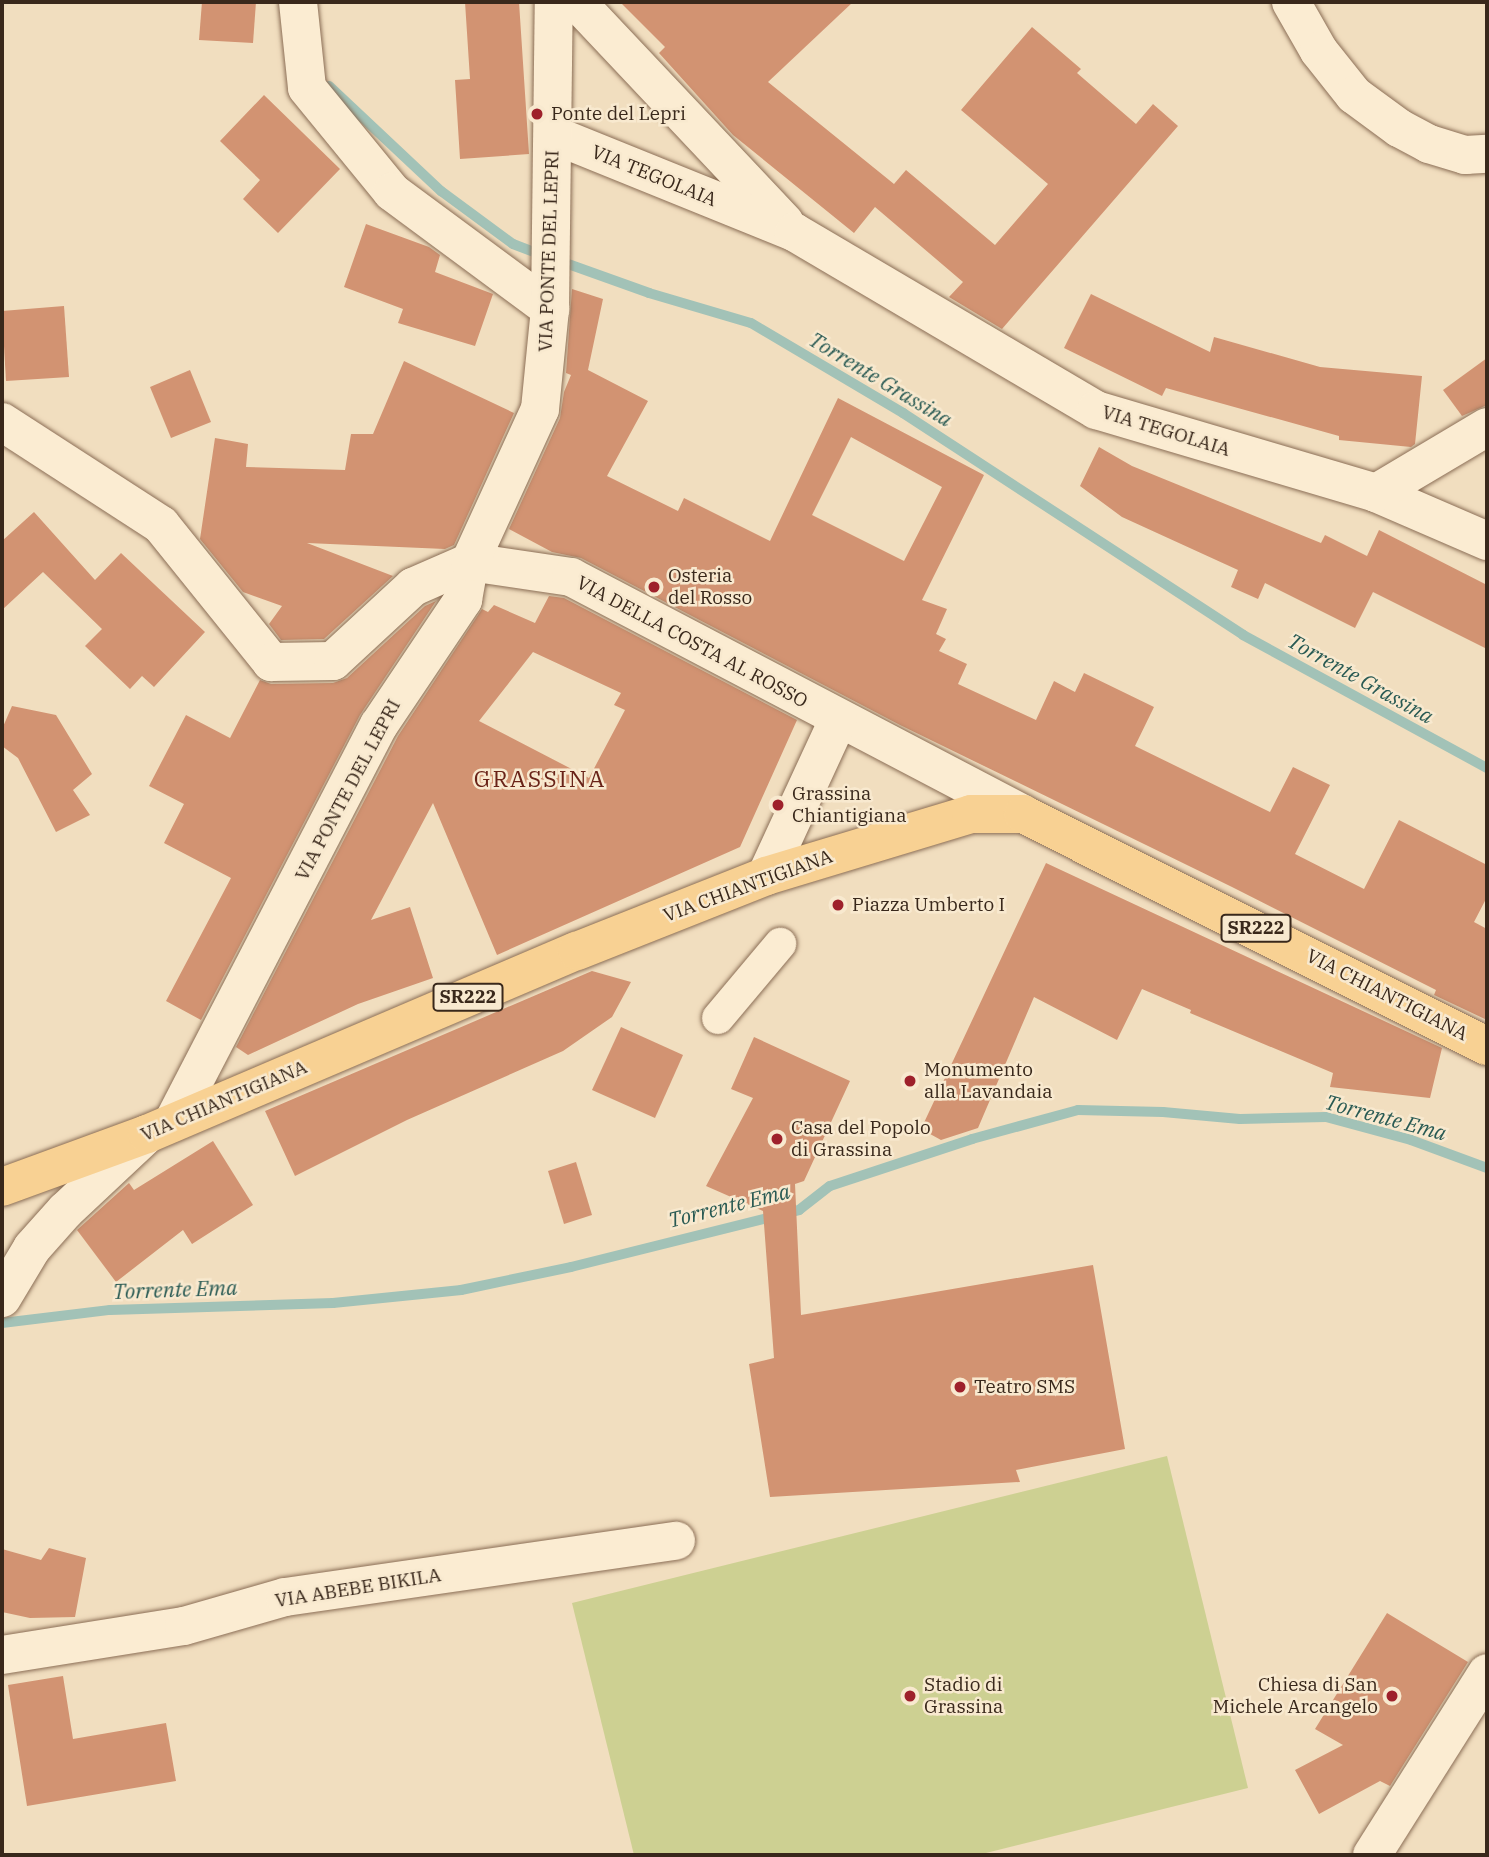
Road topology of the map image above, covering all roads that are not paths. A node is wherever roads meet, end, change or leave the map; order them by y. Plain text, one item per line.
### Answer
1 (298, 2) edge
2 (554, 2) edge
3 (577, 2) edge
4 (1291, 2) edge
5 (554, 135) junction
6 (1487, 154) edge
7 (794, 232) junction
8 (550, 292) junction
9 (2, 422) edge
10 (1487, 427) edge
11 (1376, 493) junction
12 (1487, 541) edge
13 (470, 562) junction
14 (838, 720) junction
15 (1023, 814) junction
16 (766, 876) junction
17 (780, 944) dead end
18 (718, 1018) dead end
19 (1487, 1046) edge
20 (160, 1128) junction
21 (2, 1188) edge
22 (8, 1286) edge
23 (677, 1541) dead end
24 (2, 1655) edge
25 (1487, 1673) edge
26 (1372, 1855) edge

1 - 8 street
2 - 5 street, VIA PONTE DEL LEPRI
3 - 7 street, VIA TEGOLAIA
4 - 6 street
5 - 7 street, VIA TEGOLAIA
5 - 8 street, VIA PONTE DEL LEPRI
7 - 11 street, VIA TEGOLAIA
8 - 13 street, VIA PONTE DEL LEPRI
9 - 13 street
10 - 11 street
11 - 12 street, VIA TEGOLAIA
13 - 14 street, VIA DELLA COSTA AL ROSSO
13 - 20 street, VIA PONTE DEL LEPRI
14 - 15 street
14 - 16 street
15 - 16 main road, VIA CHIANTIGIANA / SR222
15 - 19 main road, VIA CHIANTIGIANA / SR222
16 - 20 main road, VIA CHIANTIGIANA / SR222
17 - 18 street
20 - 21 main road, VIA CHIANTIGIANA / SR222
20 - 22 street, VIA PONTE DEL LEPRI
23 - 24 street, VIA ABEBE BIKILA
25 - 26 street

